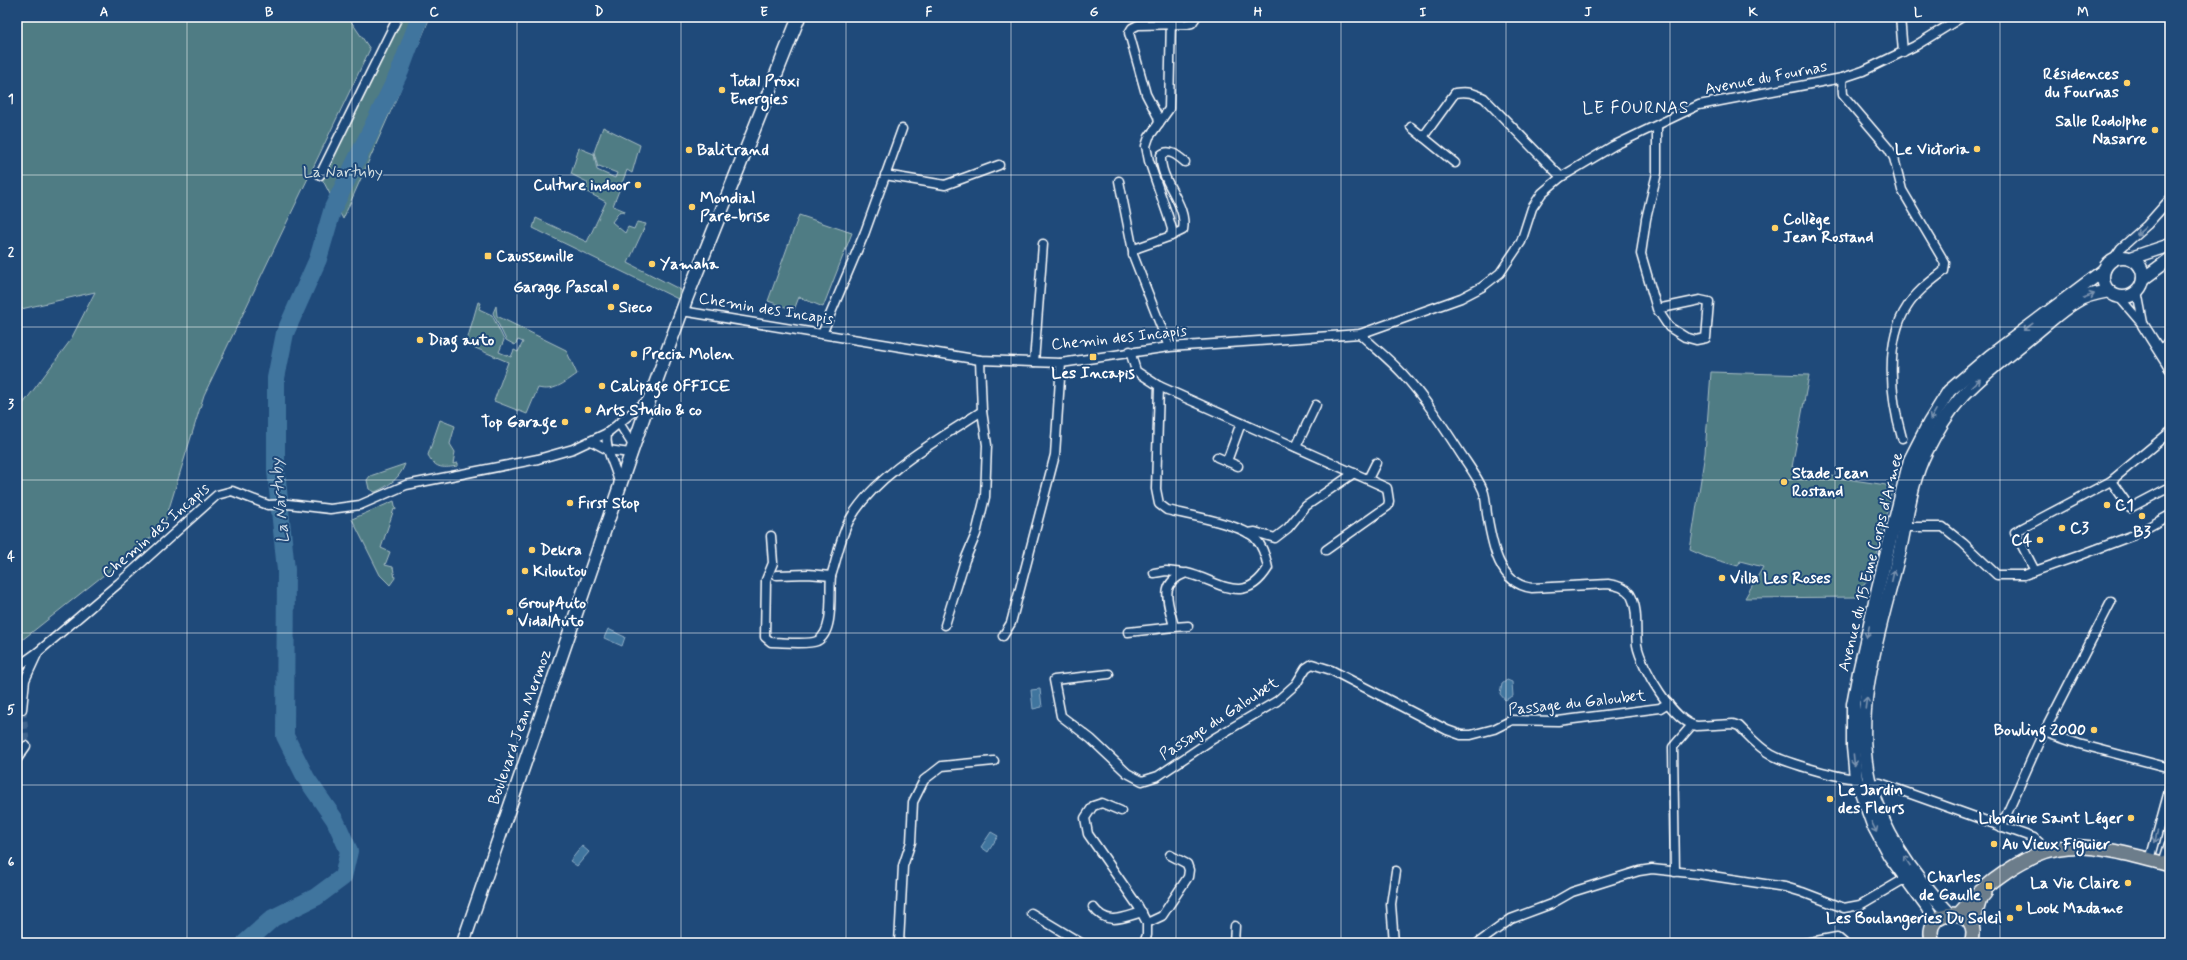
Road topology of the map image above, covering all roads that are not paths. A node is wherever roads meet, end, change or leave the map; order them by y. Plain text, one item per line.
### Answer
1 (398, 17) edge
2 (799, 17) edge
3 (1196, 17) edge
4 (1900, 17) edge
5 (1962, 17) edge
6 (1170, 21) edge
7 (1903, 52) junction
8 (1842, 78) junction
9 (1159, 123) junction
10 (1657, 126) junction
11 (1411, 127) dead end
12 (902, 129) dead end
13 (1423, 137) junction
14 (1185, 162) dead end
15 (1455, 163) dead end
16 (999, 165) dead end
17 (320, 175) dead end
18 (885, 175) junction
19 (1561, 177) junction
20 (1119, 181) dead end
21 (2168, 201) edge
22 (1171, 236) junction
23 (1043, 244) dead end
24 (2170, 245) edge
25 (1133, 251) junction
26 (2114, 258) junction
27 (2131, 258) junction
28 (2170, 259) edge
29 (2104, 270) junction
30 (2143, 279) junction
31 (2137, 291) junction
32 (2114, 294) junction
33 (1656, 309) junction
34 (682, 311) junction
35 (2143, 326) junction
36 (822, 334) junction
37 (1360, 334) junction
38 (2170, 343) edge
39 (1169, 347) junction
40 (2158, 349) junction
41 (1130, 351) junction
42 (980, 360) junction
43 (1034, 362) junction
44 (1061, 362) junction
45 (2170, 368) edge
46 (1159, 386) junction
47 (650, 398) junction
48 (1316, 405) dead end
49 (982, 412) junction
50 (619, 423) junction
51 (1241, 423) junction
52 (2170, 432) edge
53 (607, 433) junction
54 (1902, 438) dead end
55 (591, 441) junction
56 (1296, 447) junction
57 (632, 449) junction
58 (608, 450) junction
59 (1217, 457) dead end
60 (1227, 461) junction
61 (1376, 463) dead end
62 (1238, 466) dead end
63 (1354, 473) junction
64 (1368, 479) junction
65 (2111, 481) junction
66 (619, 484) junction
67 (2170, 487) edge
68 (2170, 516) edge
69 (1905, 527) junction
70 (1247, 533) junction
71 (771, 536) dead end
72 (1326, 550) dead end
73 (2035, 571) junction
74 (1154, 573) dead end
75 (1186, 573) junction
76 (777, 575) dead end
77 (831, 576) junction
78 (2111, 602) dead end
79 (945, 626) dead end
80 (1188, 626) dead end
81 (1174, 627) junction
82 (1128, 632) dead end
83 (1003, 636) dead end
84 (38, 652) junction
85 (17, 667) edge
86 (1109, 674) dead end
87 (20, 699) edge
88 (1668, 703) junction
89 (22, 709) tunnel mouth
90 (1692, 725) junction
91 (2044, 732) junction
92 (26, 746) tunnel mouth
93 (17, 759) edge
94 (994, 761) dead end
95 (2170, 768) edge
96 (1856, 778) junction
97 (1870, 784) junction
98 (2170, 787) edge
99 (1122, 811) dead end
100 (2001, 827) junction
101 (2170, 841) edge
102 (2048, 850) junction
103 (1170, 855) dead end
104 (2150, 860) junction
105 (2167, 864) edge
106 (1396, 871) dead end
107 (1675, 872) junction
108 (1906, 878) junction
109 (1997, 879) junction
110 (1093, 907) dead end
111 (1031, 912) dead end
112 (1142, 912) junction
113 (1954, 914) junction
114 (1147, 923) junction
115 (1236, 926) dead end
116 (1931, 935) edge
117 (1973, 938) edge
118 (463, 943) edge
119 (899, 943) edge
120 (1080, 943) edge
121 (1144, 943) edge
122 (1234, 943) edge
123 (1394, 943) edge
124 (1478, 943) edge
125 (1805, 943) edge
126 (1844, 943) edge

1 - 17 street
2 - 34 main road
3 - 6 street
4 - 7 street
5 - 7 street, Avenue du Fournas
6 - 9 street
6 - 9 street
7 - 8 street, Avenue du Fournas
8 - 10 street, Avenue du Fournas
8 - 54 street
9 - 22 street
10 - 19 street, Avenue du Fournas
10 - 33 street
11 - 13 street
12 - 18 street
13 - 15 street
13 - 19 street
14 - 22 street
16 - 18 street
18 - 36 street
19 - 37 street, Avenue du Fournas
20 - 25 street
21 -> 26 street
22 - 25 street
23 - 43 street
24 - 27 main road
25 - 39 street
26 - 27 main road
26 - 29 main road
27 - 30 main road
28 - 30 main road
29 - 32 main road
29 -> 96 main road, Avenue du 15 Eme Corps d'Armee
30 - 31 main road
31 - 32 main road
31 - 35 street
32 - 35 street
69 -> 32 main road, Avenue du 15 Eme Corps d'Armee
33 - 33 street
34 - 36 street, Chemin des Incapis
34 - 47 main road, Chemin des Incapis
35 - 40 street
36 - 42 street, Chemin des Incapis
37 - 39 street, Chemin des Incapis
37 - 88 street
38 - 40 street
39 - 41 street, Chemin des Incapis
40 - 45 street
41 - 44 street, Chemin des Incapis
41 - 46 street
42 - 43 street, Chemin des Incapis
42 - 49 street
43 - 44 street, Chemin des Incapis
44 - 83 street
46 - 51 street
46 - 70 street
47 - 50 street, Chemin des Incapis
47 - 57 main road, Chemin des Incapis
48 - 56 street
49 - 77 street
49 - 79 street
50 - 53 street, Chemin des Incapis
50 - 57 street
51 - 56 street
51 - 60 street
52 - 65 street
53 - 55 street, Chemin des Incapis
53 - 58 street
55 - 58 street
55 - 84 street, Chemin des Incapis
56 - 63 street
57 - 58 street
57 - 66 main road, Boulevard Jean Mermoz
58 - 66 street
59 - 60 street
60 - 62 street
61 - 64 street
63 - 64 street
63 - 70 street
64 - 72 street
65 - 67 street
65 - 73 street
66 - 118 main road, Boulevard Jean Mermoz
68 - 73 street
69 - 73 street
97 -> 69 main road, Avenue du 15 Eme Corps d'Armee
70 - 75 street
71 - 77 street
74 - 75 street
75 - 81 street
76 - 77 street
78 - 91 street
80 - 81 street
81 - 82 street
84 - 85 street
84 - 87 street, Chemin des Incapis
86 - 88 street, Passage du Galoubet
87 - 89 street, Chemin des Incapis
88 - 90 street
90 - 96 street
90 - 107 street
91 - 95 street
91 - 100 street
92 - 93 street
94 - 119 street
96 -> 108 main road, Avenue du 15 Eme Corps d'Armee
97 - 100 street
113 -> 97 main road, Avenue du 15 Eme Corps d'Armee
98 -> 104 street
99 - 112 street
100 - 102 street
101 - 105 street
102 - 104 main road
102 - 109 main road
103 - 114 street
104 - 105 main road
106 - 123 street
107 - 108 street
107 - 124 street
108 - 116 main road, Avenue du 15 Eme Corps d'Armee
109 - 113 main road
109 - 117 main road
110 - 112 street
111 - 120 street
112 - 114 street
113 - 116 main road
113 - 117 main road
114 - 121 street
115 - 122 street
125 - 126 street

